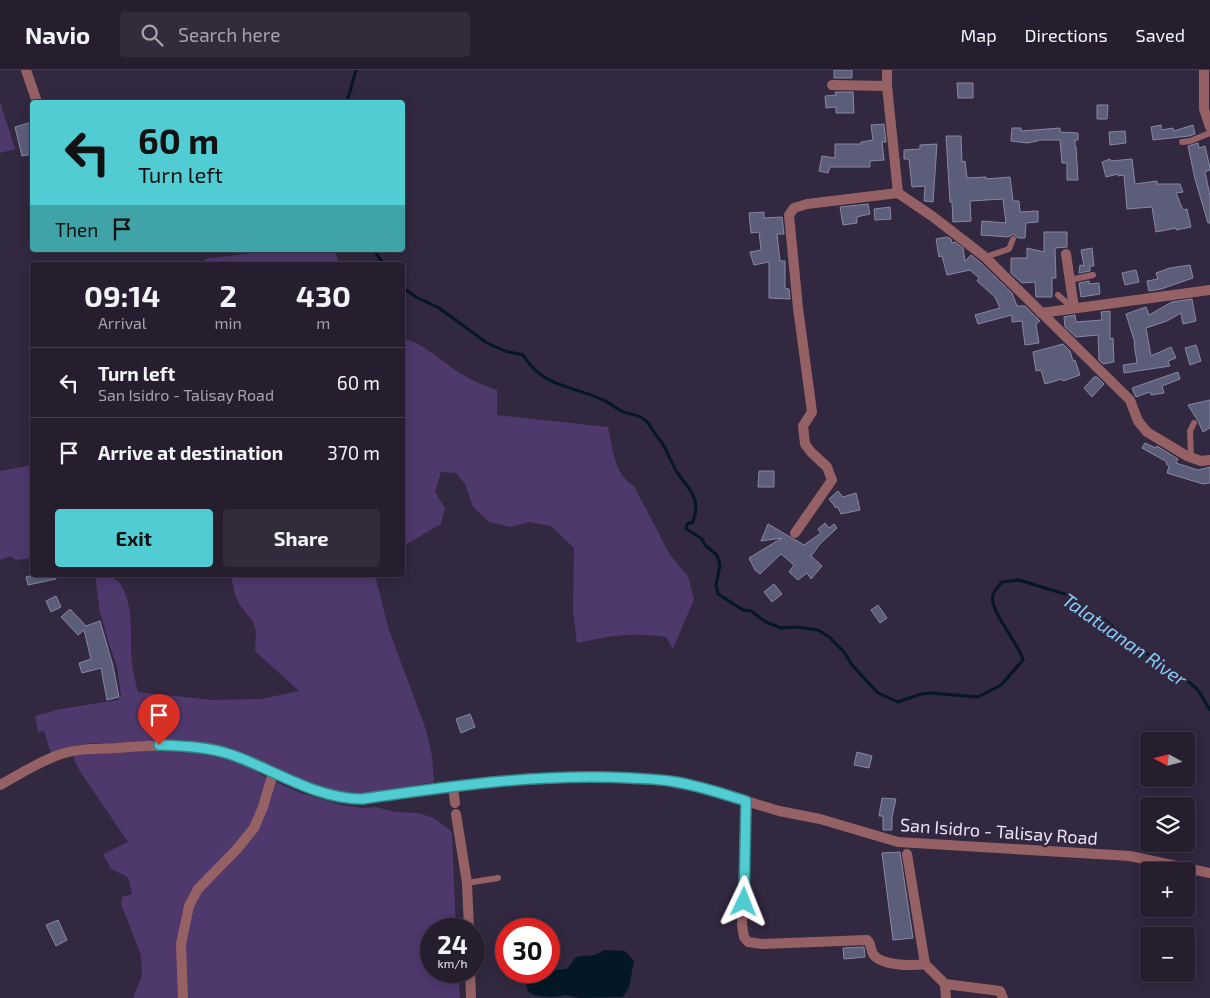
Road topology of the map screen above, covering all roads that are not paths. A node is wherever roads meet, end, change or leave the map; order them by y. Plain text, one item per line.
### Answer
1 (26, 70) edge
2 (887, 70) edge
3 (1204, 70) edge
4 (832, 85) dead end
5 (886, 86) junction
6 (36, 100) edge
7 (1210, 127) edge
8 (1210, 133) edge
9 (1182, 142) dead end
10 (898, 192) junction
11 (1013, 240) dead end
12 (1066, 254) dead end
13 (986, 257) junction
14 (1093, 275) dead end
15 (1070, 280) junction
16 (1210, 290) edge
17 (1058, 295) dead end
18 (1073, 306) junction
19 (1041, 313) junction
20 (1194, 423) dead end
21 (1191, 458) junction
22 (1210, 460) edge
23 (795, 533) dead end
24 (273, 773) junction
25 (0, 785) edge
26 (453, 786) junction
27 (746, 801) junction
28 (907, 854) dead end
29 (1210, 873) edge
30 (498, 878) dead end
31 (467, 882) junction
32 (469, 918) edge
33 (925, 964) junction
34 (470, 983) edge
35 (945, 984) junction
36 (183, 998) edge
37 (471, 998) edge
38 (946, 998) edge
39 (1004, 998) edge

1 - 6 street
2 - 5 street
3 - 7 street
4 - 5 street
5 - 10 street
8 - 9 lane
10 - 13 street
10 - 23 street
11 - 13 lane
12 - 15 street
13 - 19 street
14 - 15 lane
15 - 18 street
16 - 18 street
17 - 18 lane
18 - 19 street
19 - 21 street
20 - 21 lane
21 - 22 street
24 - 25 street, San Isidro - Talisay Road
24 - 26 street, San Isidro - Talisay Road
24 - 36 street
26 - 27 street, San Isidro - Talisay Road
26 - 31 street
27 - 29 street, San Isidro - Talisay Road
27 - 33 street
28 - 33 street
30 - 31 lane
31 - 32 street
33 - 35 street
34 - 37 street
35 - 38 street
35 - 39 street

